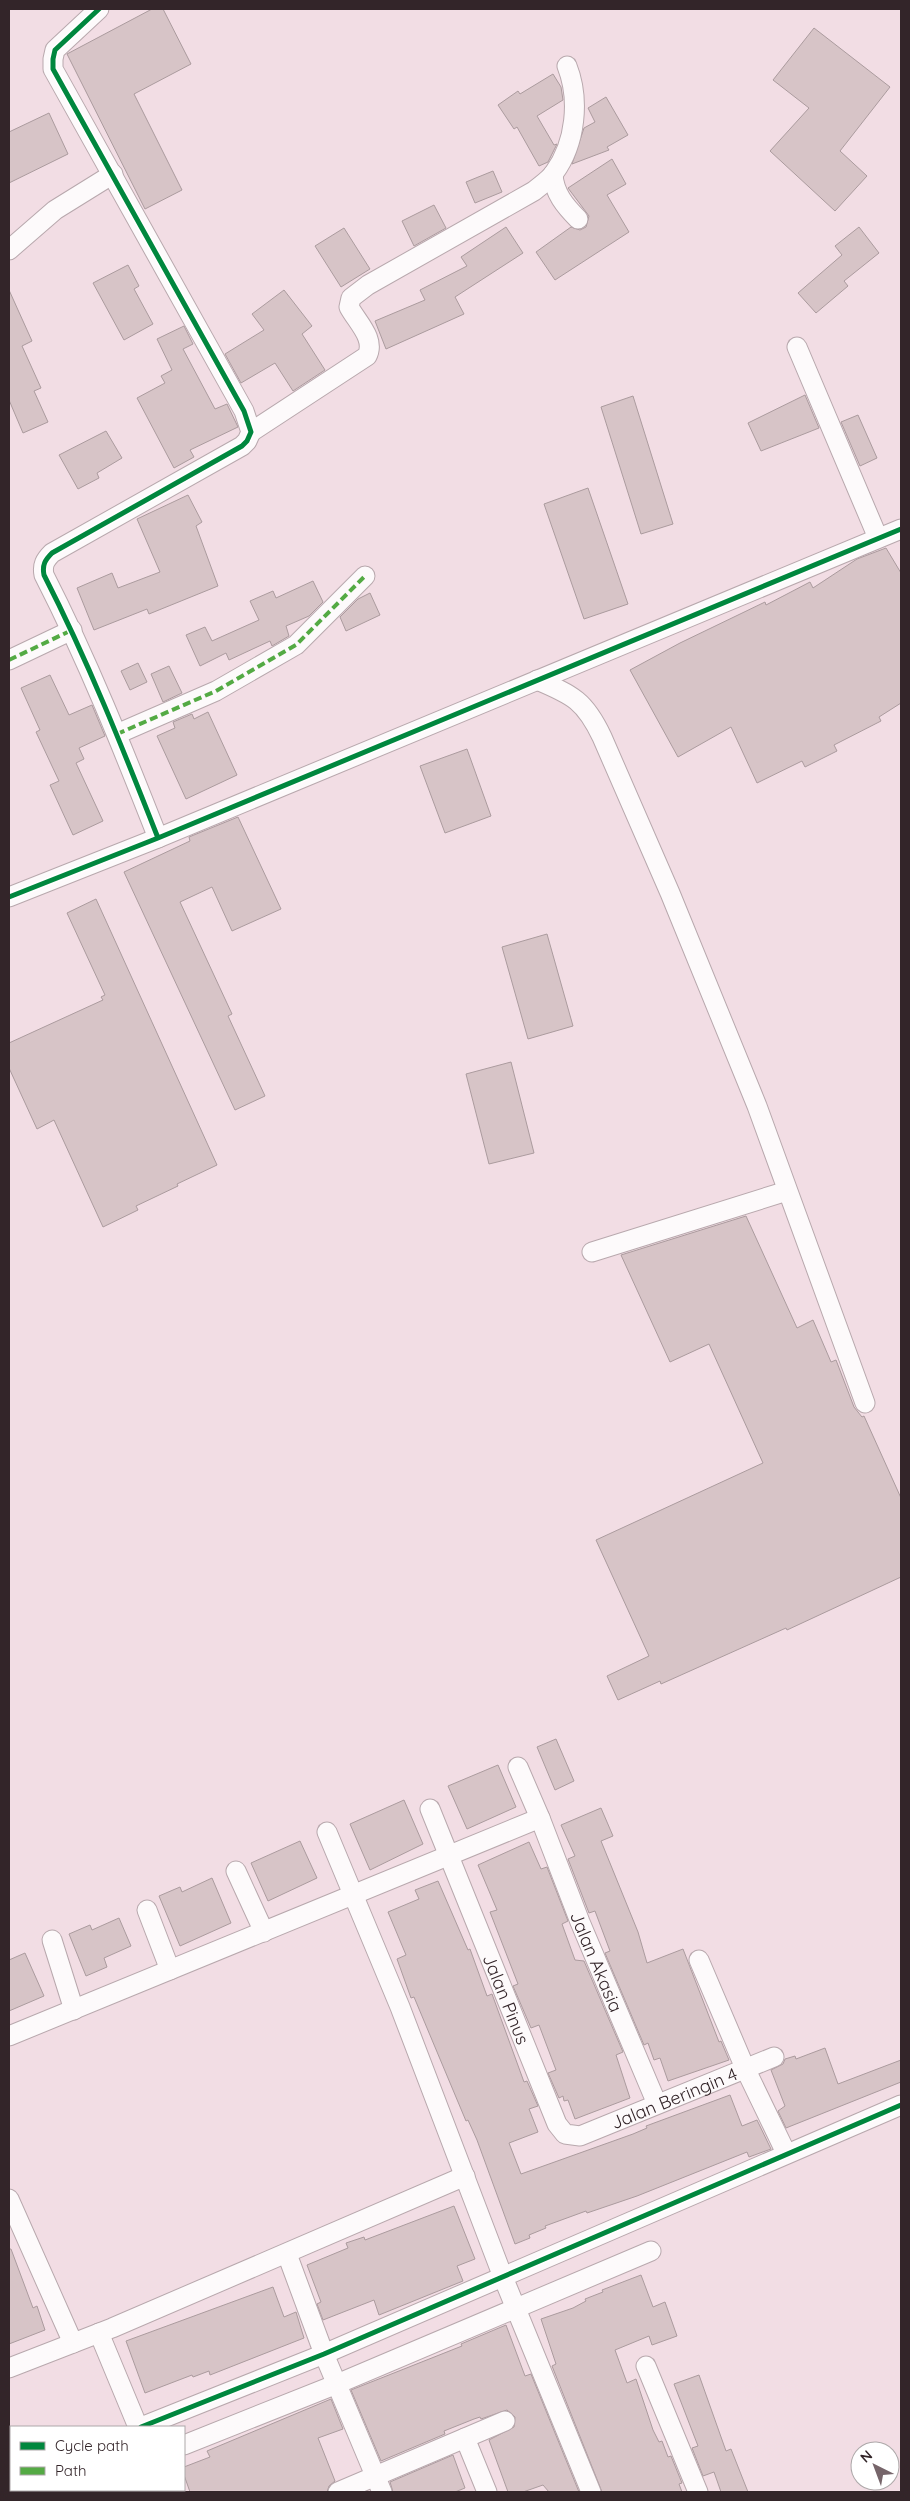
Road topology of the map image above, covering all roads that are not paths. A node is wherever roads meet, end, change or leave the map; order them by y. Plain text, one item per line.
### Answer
1 (99, 9) edge
2 (567, 66) dead end
3 (113, 174) junction
4 (553, 174) junction
5 (578, 219) dead end
6 (9, 250) edge
7 (796, 347) dead end
8 (251, 432) junction
9 (901, 529) edge
10 (878, 538) junction
11 (365, 576) dead end
12 (72, 630) junction
13 (9, 660) edge
14 (538, 680) junction
15 (117, 734) junction
16 (158, 838) junction
17 (9, 897) edge
18 (787, 1190) junction
19 (592, 1252) dead end
20 (865, 1403) dead end
21 (518, 1767) dead end
22 (430, 1809) dead end
23 (540, 1818) junction
24 (327, 1832) dead end
25 (450, 1856) junction
26 (236, 1871) dead end
27 (354, 1895) junction
28 (147, 1910) dead end
29 (264, 1932) junction
30 (52, 1940) dead end
31 (700, 1960) dead end
32 (170, 1970) junction
33 (74, 2010) junction
34 (9, 2036) edge
35 (774, 2057) dead end
36 (745, 2068) junction
37 (657, 2104) junction
38 (901, 2105) edge
39 (572, 2136) joint
40 (786, 2153) junction
41 (465, 2176) junction
42 (9, 2199) edge
43 (651, 2251) dead end
44 (287, 2254) junction
45 (503, 2277) junction
46 (516, 2309) junction
47 (99, 2333) junction
48 (73, 2343) junction
49 (324, 2354) junction
50 (646, 2366) dead end
51 (9, 2368) edge
52 (337, 2384) junction
53 (505, 2422) dead end
54 (140, 2426) edge
55 (143, 2426) edge
56 (465, 2438) junction
57 (185, 2445) edge
58 (379, 2485) edge
59 (338, 2492) edge
60 (487, 2492) edge
61 (591, 2492) edge
62 (698, 2492) edge

1 - 3 street
2 - 4 street
3 - 6 street
3 - 8 street
4 - 5 street
4 - 8 street
7 - 10 street
8 - 12 street
9 - 10 street
10 - 14 street
11 - 15 street
12 - 13 street
12 - 15 street
14 - 16 street
14 - 18 street
15 - 16 street
16 - 17 street
18 - 19 street
18 - 20 street
21 - 23 street, Jalan Akasia
22 - 25 street, Jalan Pinus
23 - 25 street
23 - 37 street, Jalan Akasia
24 - 27 street
25 - 27 street
25 - 39 street, Jalan Pinus
26 - 29 street
27 - 29 street
27 - 41 street
28 - 32 street
29 - 32 street
30 - 33 street
31 - 36 street
32 - 33 street
33 - 34 street
35 - 36 street, Jalan Beringin 4
36 - 37 street, Jalan Beringin 4
36 - 40 street
37 - 39 street, Jalan Beringin 4
38 - 40 street
40 - 45 street
41 - 44 street
41 - 45 street
42 - 48 street
43 - 46 street
44 - 47 street
44 - 49 street
45 - 46 street
45 - 49 street
46 - 52 street
46 - 61 street
47 - 48 street
47 - 54 street
48 - 51 street
49 - 52 street
49 - 55 street
50 - 62 street
52 - 57 street
52 - 58 street
53 - 56 street
56 - 58 street
56 - 60 street
58 - 59 street

